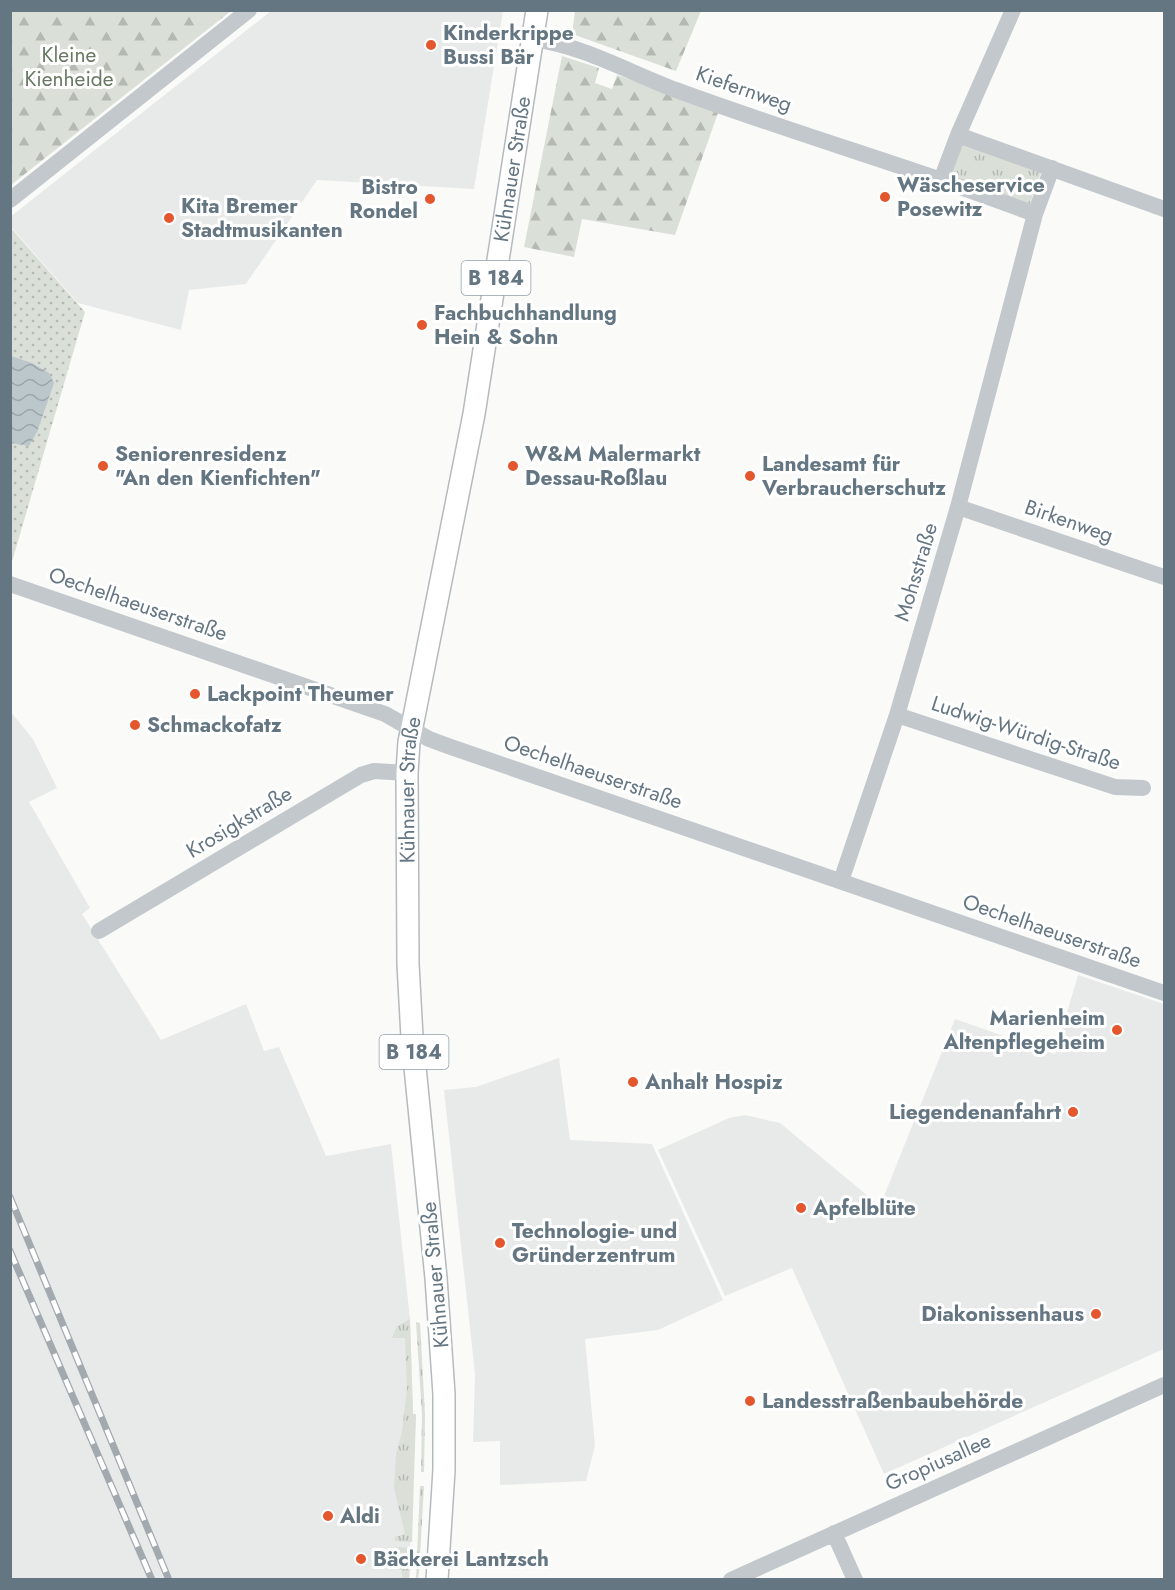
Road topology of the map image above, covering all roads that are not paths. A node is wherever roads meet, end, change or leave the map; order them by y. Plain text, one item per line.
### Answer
1 (249, 10) edge
2 (537, 10) edge
3 (1013, 10) edge
4 (533, 39) junction
5 (958, 135) junction
6 (1052, 168) junction
7 (941, 180) junction
8 (10, 200) edge
9 (1164, 209) edge
10 (1035, 214) junction
11 (958, 507) junction
12 (1164, 577) edge
13 (10, 584) edge
14 (897, 715) junction
15 (412, 729) junction
16 (406, 773) junction
17 (1143, 788) dead end
18 (841, 881) junction
19 (99, 931) dead end
20 (1164, 993) edge
21 (1164, 1385) edge
22 (834, 1533) junction
23 (437, 1580) edge
24 (731, 1580) edge
25 (855, 1580) edge

1 - 8 street
2 - 4 main road, Kühnauer Straße / B 184
3 - 5 street
4 - 7 street, Kiefernweg
4 - 15 main road, Kühnauer Straße / B 184
5 - 6 street
5 - 7 street
6 - 9 street
6 - 10 street, Mohsstraße
7 - 10 street, Kiefernweg
10 - 11 street, Mohsstraße
11 - 12 street, Birkenweg
11 - 14 street, Mohsstraße
13 - 15 street, Oechelhaeuserstraße
14 - 17 street, Ludwig-Würdig-Straße
14 - 18 street, Mohsstraße
15 - 16 main road, Kühnauer Straße / B 184
15 - 18 street, Oechelhaeuserstraße
16 - 19 street, Krosigkstraße
16 - 23 main road, Kühnauer Straße / B 184
18 - 20 street, Oechelhaeuserstraße
21 - 22 street, Gropiusallee
22 - 24 street, Gropiusallee
22 - 25 street

